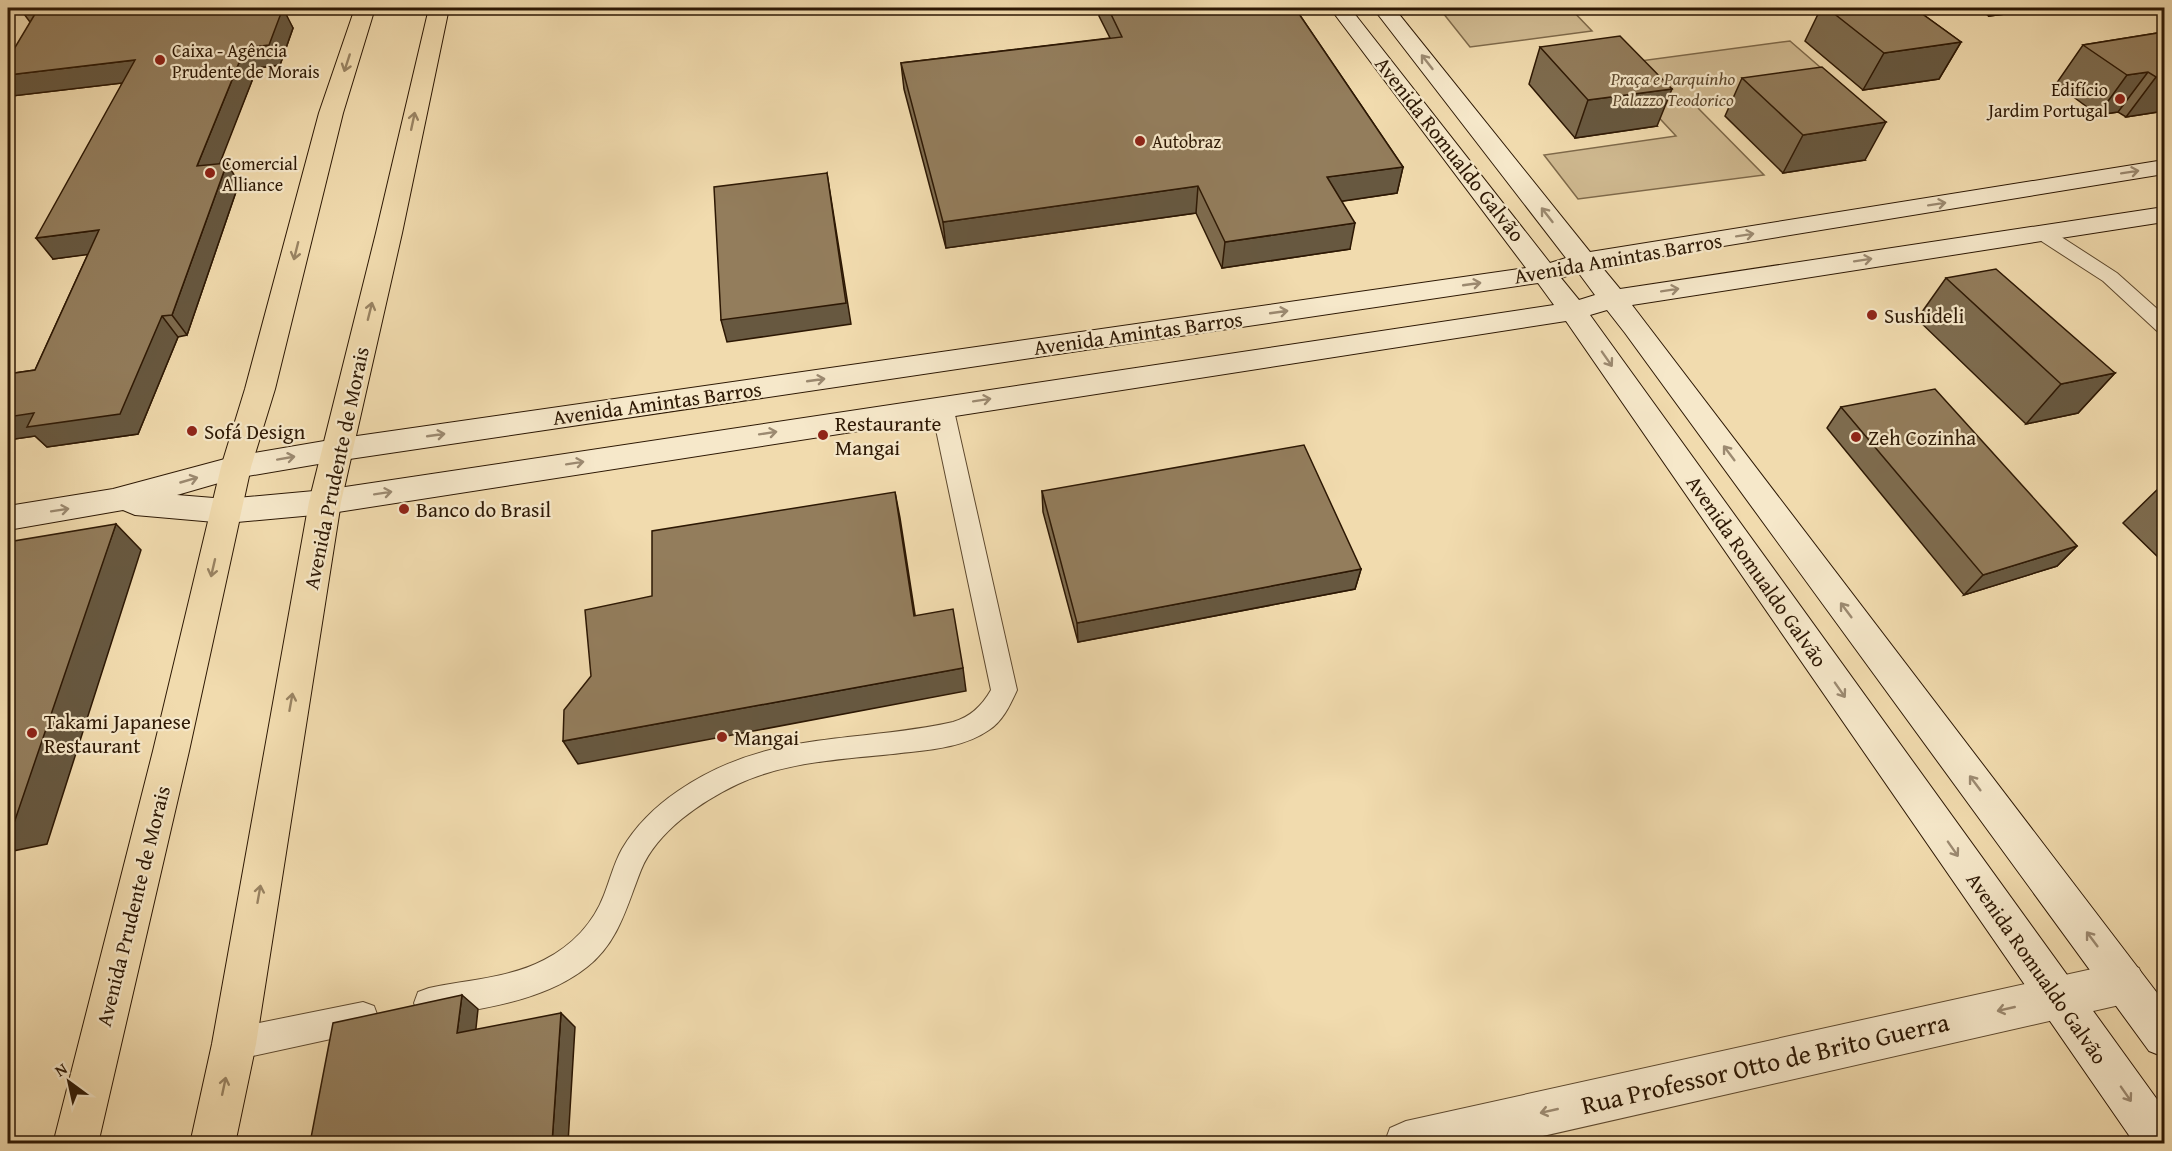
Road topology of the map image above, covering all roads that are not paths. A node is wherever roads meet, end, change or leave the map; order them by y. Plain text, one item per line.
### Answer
1 (365, 8) edge
2 (439, 8) edge
3 (1340, 8) edge
4 (1383, 8) edge
5 (2164, 167) edge
6 (2164, 214) edge
7 (2053, 231) junction
8 (1584, 261) junction
9 (1545, 274) junction
10 (1613, 299) junction
11 (1573, 311) junction
12 (2164, 326) edge
13 (942, 406) junction
14 (336, 450) junction
15 (236, 467) junction
16 (112, 501) junction
17 (325, 502) junction
18 (226, 511) junction
19 (8, 518) edge
20 (2124, 983) junction
21 (2058, 997) junction
22 (2164, 1036) edge
23 (234, 1044) junction
24 (75, 1143) edge
25 (212, 1143) edge
26 (1406, 1143) edge
27 (2162, 1143) edge

1 -> 15 main road, Avenida Prudente de Morais
14 -> 2 main road, Avenida Prudente de Morais
3 - 9 main road, Avenida Romualdo Galvão
8 -> 4 main road, Avenida Romualdo Galvão
8 -> 5 main road, Avenida Amintas Barros
6 - 7 main road, Avenida Amintas Barros
10 -> 7 main road, Avenida Amintas Barros
7 - 12 lane
8 - 9 main road, Avenida Amintas Barros
8 - 10 main road, Avenida Romualdo Galvão
9 - 11 main road, Avenida Romualdo Galvão
14 -> 9 main road, Avenida Amintas Barros
10 - 11 main road, Avenida Amintas Barros
20 -> 10 main road, Avenida Romualdo Galvão
13 -> 11 main road, Avenida Amintas Barros
11 -> 21 main road, Avenida Romualdo Galvão
17 -> 13 main road, Avenida Amintas Barros
13 - 23 lane
15 -> 14 main road, Avenida Amintas Barros
14 - 17 main road, Avenida Prudente de Morais
16 -> 15 main road, Avenida Amintas Barros
15 - 18 main road, Avenida Prudente de Morais
16 - 18 main road, Avenida Amintas Barros
19 -> 16 main road, Avenida Amintas Barros
17 - 18 main road, Avenida Amintas Barros
23 -> 17 main road, Avenida Prudente de Morais
18 -> 24 main road, Avenida Prudente de Morais
20 - 21 main road, Rua Professor Otto de Brito Guerra
20 - 22 main road, Avenida Romualdo Galvão
21 -> 26 main road, Rua Professor Otto de Brito Guerra
21 -> 27 main road, Avenida Romualdo Galvão
25 -> 23 main road, Avenida Prudente de Morais

